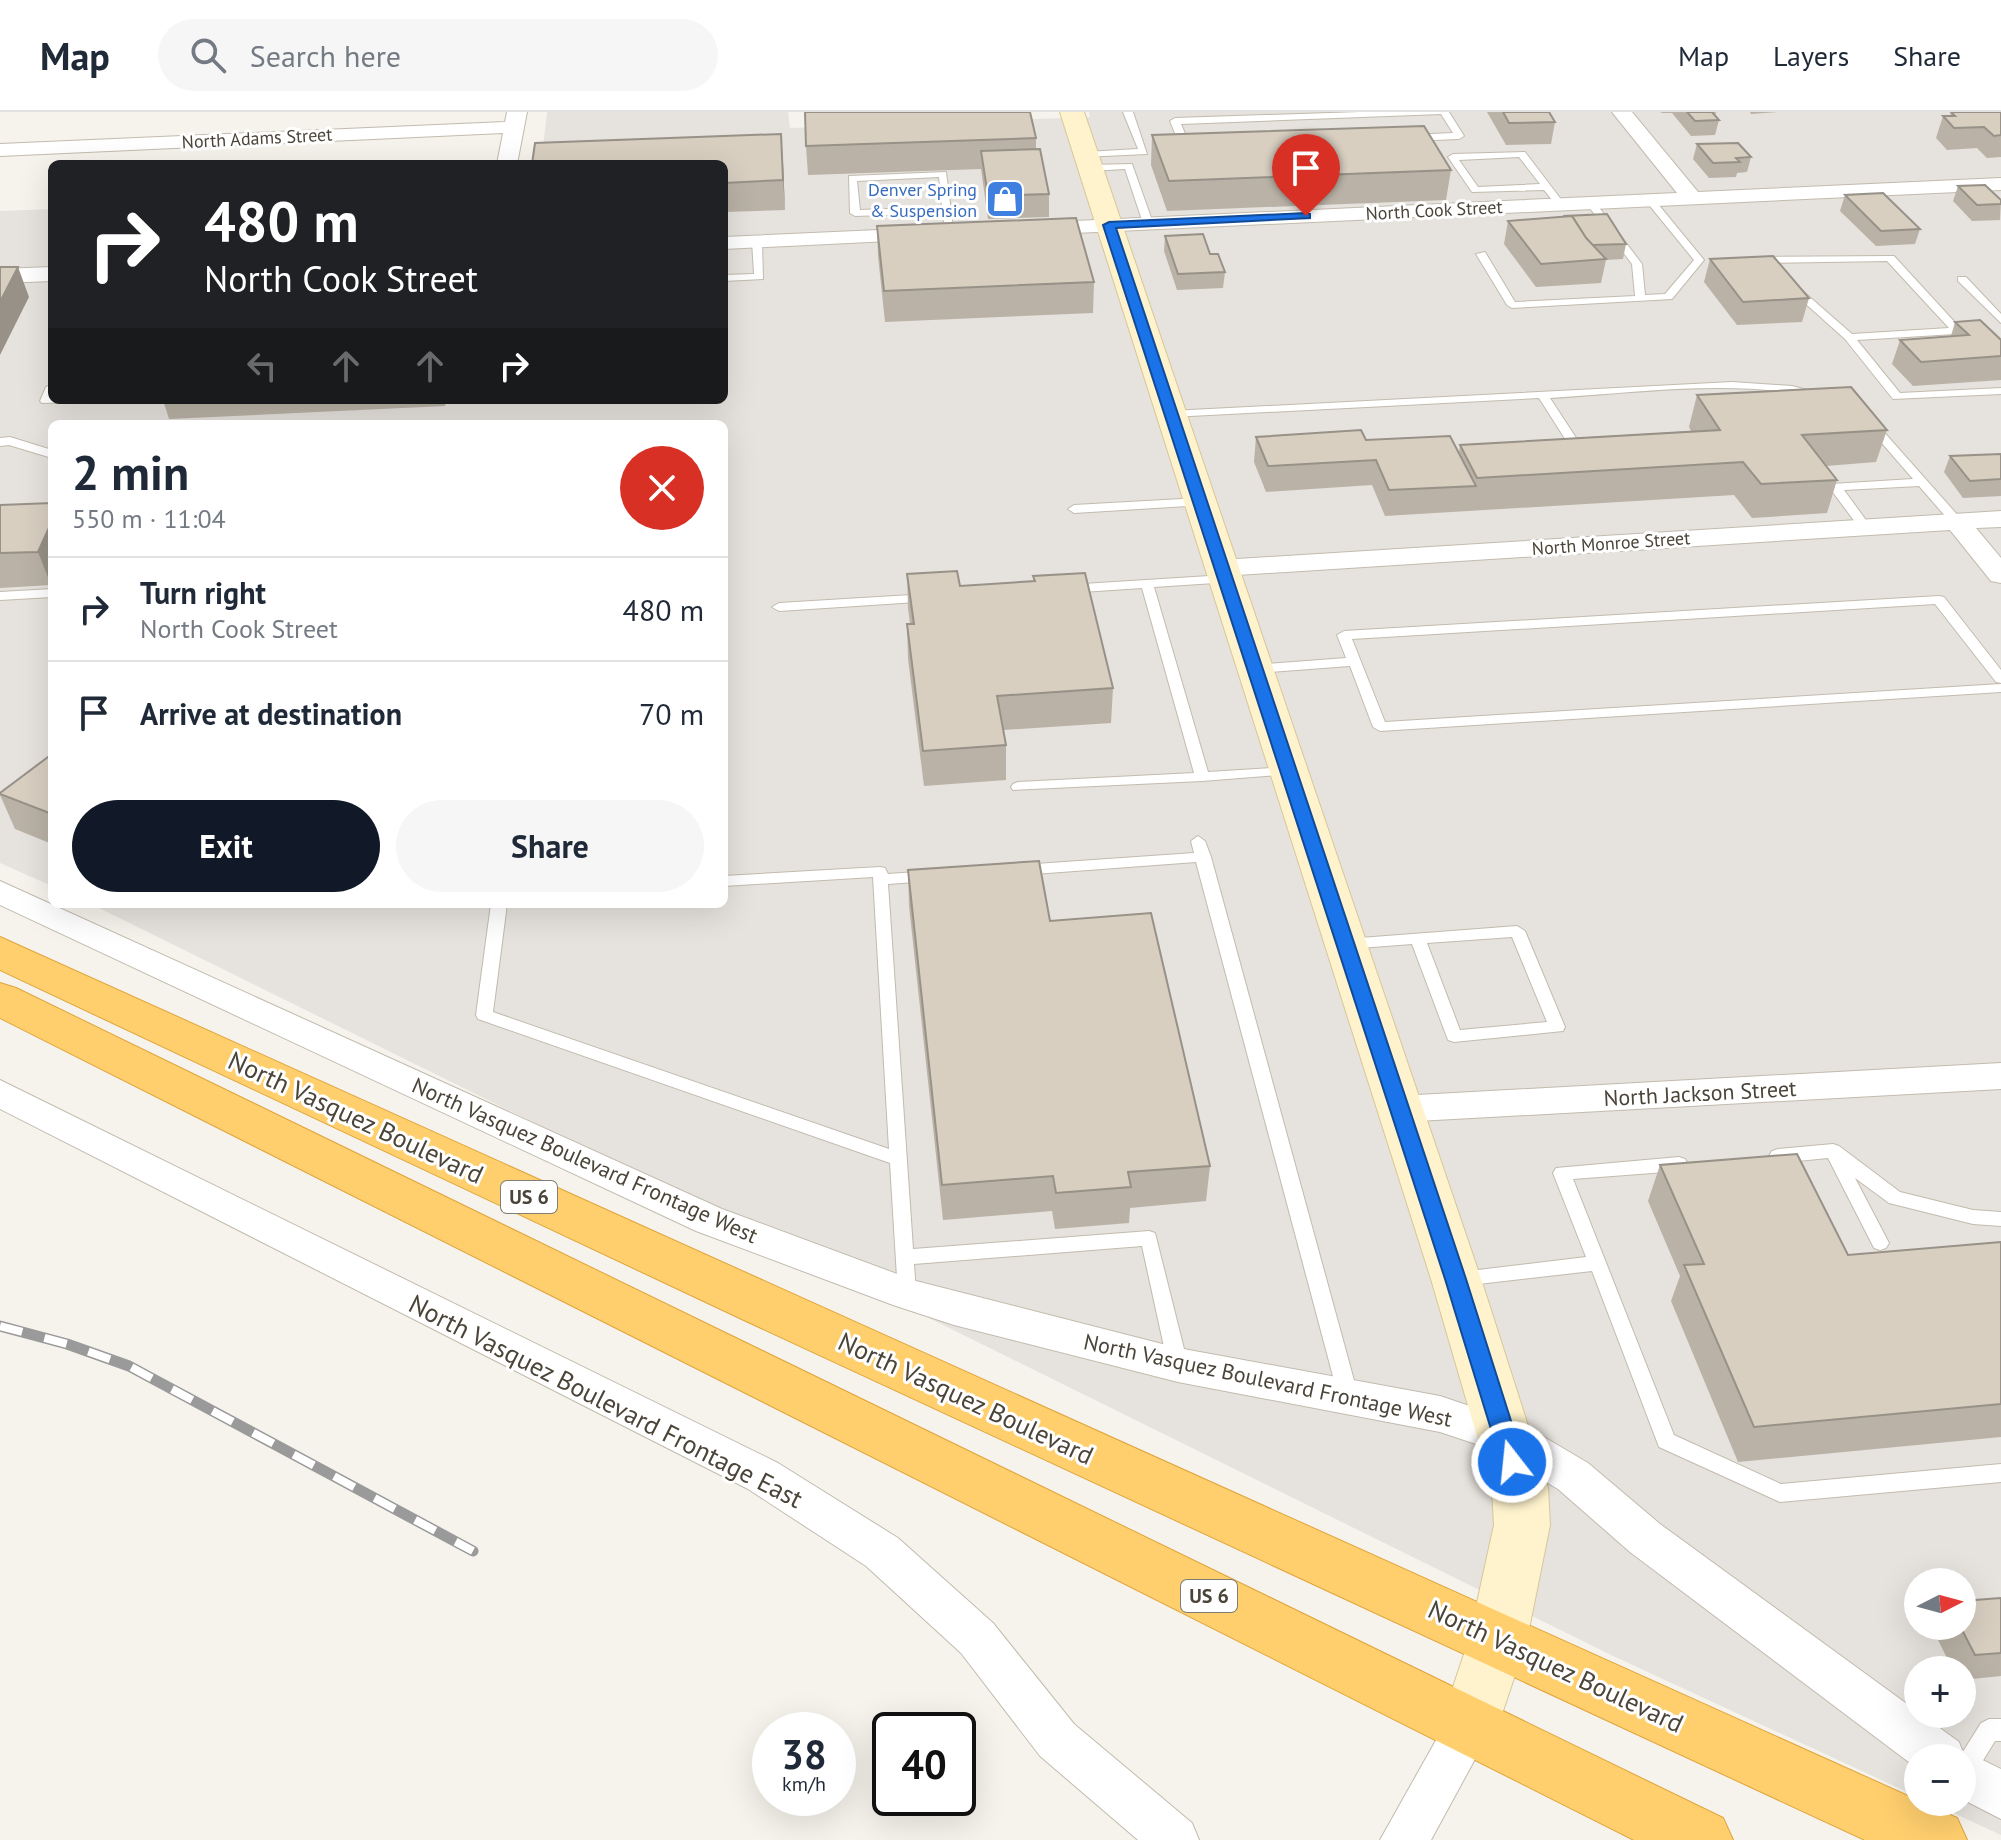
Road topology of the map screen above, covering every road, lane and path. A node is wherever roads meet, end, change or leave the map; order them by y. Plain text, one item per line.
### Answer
1 (1072, 112) edge
2 (1128, 112) edge
3 (1442, 112) edge
4 (1622, 112) edge
5 (516, 119) edge
6 (1398, 138) edge
7 (1200, 146) edge
8 (0, 150) edge
9 (508, 160) edge
10 (1088, 162) junction
11 (2001, 184) edge
12 (1553, 196) junction
13 (1692, 198) junction
14 (1650, 200) junction
15 (1591, 203) junction
16 (947, 210) junction
17 (1148, 223) junction
18 (1109, 225) junction
19 (1014, 230) edge
20 (958, 233) joint
21 (757, 241) junction
22 (728, 243) edge
23 (1481, 254) dead end
24 (1699, 260) junction
25 (1713, 260) edge
26 (1741, 260) edge
27 (1768, 260) junction
28 (1777, 270) edge
29 (48, 274) edge
30 (0, 276) edge
31 (728, 278) edge
32 (1962, 279) dead end
33 (1786, 280) edge
34 (1640, 298) junction
35 (2001, 320) edge
36 (1957, 331) junction
37 (1849, 337) junction
38 (2001, 356) edge
39 (2001, 391) edge
40 (1542, 395) junction
41 (1829, 398) edge
42 (1855, 413) edge
43 (1171, 414) junction
44 (0, 442) edge
45 (48, 453) edge
46 (1580, 453) edge
47 (1922, 482) junction
48 (1200, 502) junction
49 (1074, 509) dead end
50 (2001, 519) edge
51 (1957, 522) junction
52 (1865, 527) junction
53 (1224, 574) junction
54 (2001, 575) edge
55 (1147, 584) junction
56 (1055, 590) edge
57 (48, 593) edge
58 (0, 596) edge
59 (947, 596) edge
60 (779, 607) dead end
61 (1354, 662) junction
62 (1255, 669) junction
63 (2001, 679) edge
64 (2001, 688) edge
65 (1288, 771) junction
66 (1202, 777) junction
67 (1018, 787) dead end
68 (1003, 871) edge
69 (941, 875) edge
70 (880, 879) junction
71 (728, 881) edge
72 (0, 892) edge
73 (498, 908) edge
74 (1418, 939) junction
75 (1346, 945) junction
76 (0, 952) edge
77 (0, 999) edge
78 (2001, 1076) edge
79 (0, 1093) edge
80 (1399, 1109) junction
81 (1833, 1151) junction
82 (1758, 1157) edge
83 (898, 1159) junction
84 (1697, 1162) edge
85 (2001, 1219) edge
86 (1880, 1243) dead end
87 (905, 1257) junction
88 (1598, 1263) junction
89 (1456, 1279) junction
90 (907, 1294) junction
91 (1178, 1365) junction
92 (1348, 1395) junction
93 (1505, 1436) junction
94 (2001, 1473) edge
95 (1498, 1639) junction
96 (1470, 1726) junction
97 (2001, 1730) edge
98 (1923, 1744) edge
99 (1976, 1751) edge
100 (1976, 1781) edge
101 (2001, 1795) edge
102 (1175, 1840) edge
103 (1404, 1840) edge
104 (1701, 1840) edge
105 (1935, 1840) edge

1 - 10 street
2 - 10 lane
3 - 6 lane
3 - 7 lane
4 - 13 street
5 - 8 street, North Adams Street
5 - 9 street
10 - 17 lane
10 - 18 street
11 - 13 street, North Cook Street
12 - 12 lane
12 - 15 street, North Cook Street
12 - 17 street, North Cook Street
13 - 14 street, North Cook Street
14 - 15 street, North Cook Street
14 - 24 lane
15 - 34 lane
16 - 16 lane
16 - 20 lane
17 - 18 street, North Cook Street
18 - 19 street, North Cook Street
18 - 43 street
20 - 21 street
21 - 22 street
21 - 31 lane
23 - 34 lane
24 - 25 lane
24 - 34 lane
26 - 27 lane
27 - 28 lane
27 - 36 lane
29 - 30 street
32 - 35 lane
33 - 37 lane
36 - 37 lane
36 - 38 lane
37 - 39 lane
40 - 41 lane
40 - 43 lane
40 - 46 lane
42 - 47 lane
43 - 48 street
44 - 45 lane
47 - 51 lane
47 - 52 lane
48 - 49 lane
48 - 53 street
50 - 51 street, North Monroe Street
51 - 52 street, North Monroe Street
51 - 54 street
52 - 53 street, North Monroe Street
53 - 55 lane
53 - 62 street
55 - 56 lane
55 - 66 lane
57 - 58 lane
59 - 60 lane
61 - 62 lane
61 - 63 lane
61 - 64 lane
62 - 65 street
65 - 66 lane
65 - 75 street
66 - 67 lane
68 - 92 lane
69 - 70 lane
70 - 71 lane
70 - 83 lane
72 - 90 street, North Vasquez Boulevard Frontage West
73 - 83 lane
74 - 74 lane
74 - 75 lane
75 - 80 street
76 - 95 highway, North Vasquez Boulevard / US 6
77 - 96 highway, North Vasquez Boulevard / US 6
78 - 80 street, North Jackson Street
79 - 102 street, North Vasquez Boulevard Frontage East
80 - 89 street
81 - 82 lane
81 - 85 lane
81 - 86 lane
83 - 87 lane
84 - 88 lane
87 - 90 lane
87 - 91 lane
88 - 89 lane
88 - 94 lane
89 - 93 street
90 - 91 street, North Vasquez Boulevard Frontage West
91 - 92 street, North Vasquez Boulevard Frontage West
92 - 93 street, North Vasquez Boulevard Frontage West
93 - 95 street
93 - 98 street, North Vasquez Boulevard Frontage West
95 - 96 street
95 - 105 highway, North Vasquez Boulevard / US 6
96 - 103 street
96 - 104 highway, North Vasquez Boulevard / US 6
97 - 99 lane
100 - 101 street

